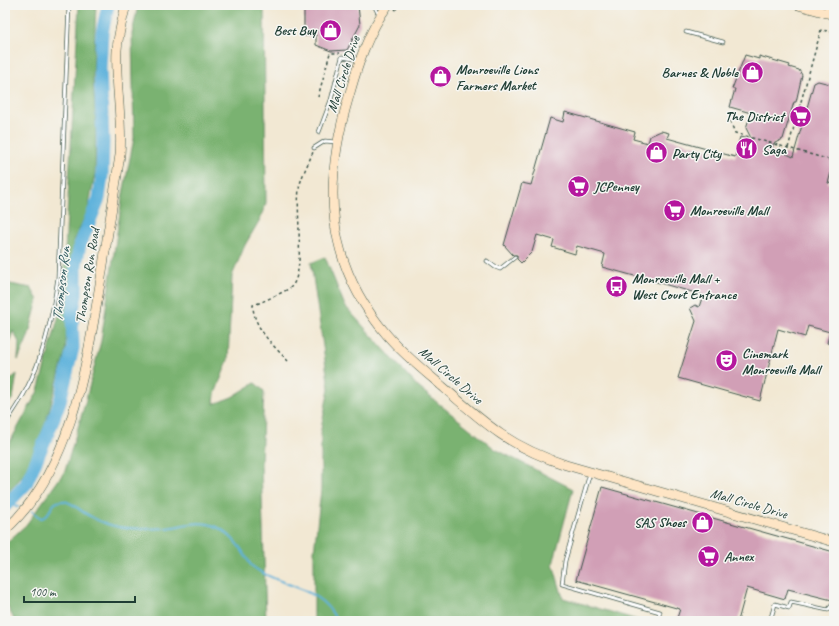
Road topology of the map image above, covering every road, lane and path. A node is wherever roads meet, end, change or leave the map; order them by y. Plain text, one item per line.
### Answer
1 (69, 5) edge
2 (126, 5) edge
3 (374, 5) edge
4 (388, 5) edge
5 (799, 5) edge
6 (833, 5) edge
7 (828, 11) edge
8 (380, 17) junction
9 (686, 32) dead end
10 (834, 32) edge
11 (723, 42) dead end
12 (344, 52) dead end
13 (360, 60) junction
14 (318, 97) dead end
15 (730, 121) dead end
16 (319, 132) dead end
17 (337, 142) junction
18 (314, 148) joint
19 (788, 148) junction
20 (834, 161) edge
21 (515, 257) dead end
22 (488, 261) dead end
23 (288, 362) dead end
24 (5, 424) edge
25 (590, 472) junction
26 (5, 530) edge
27 (834, 542) edge
28 (834, 603) edge
29 (657, 621) edge
30 (770, 621) edge

1 - 24 lane
2 - 26 street, Thompson Run Road
3 - 8 lane
4 - 8 street, Mall Circle Drive
5 - 7 street
6 - 7 street
8 - 13 street, Mall Circle Drive
9 - 11 lane
10 - 19 path
12 - 14 path
13 - 16 lane
13 - 17 street, Mall Circle Drive
15 - 19 path
17 - 18 lane
17 - 25 street, Mall Circle Drive
18 - 23 path
19 - 20 path
21 - 22 lane
25 - 27 street, Mall Circle Drive
25 - 29 lane
28 - 30 lane

